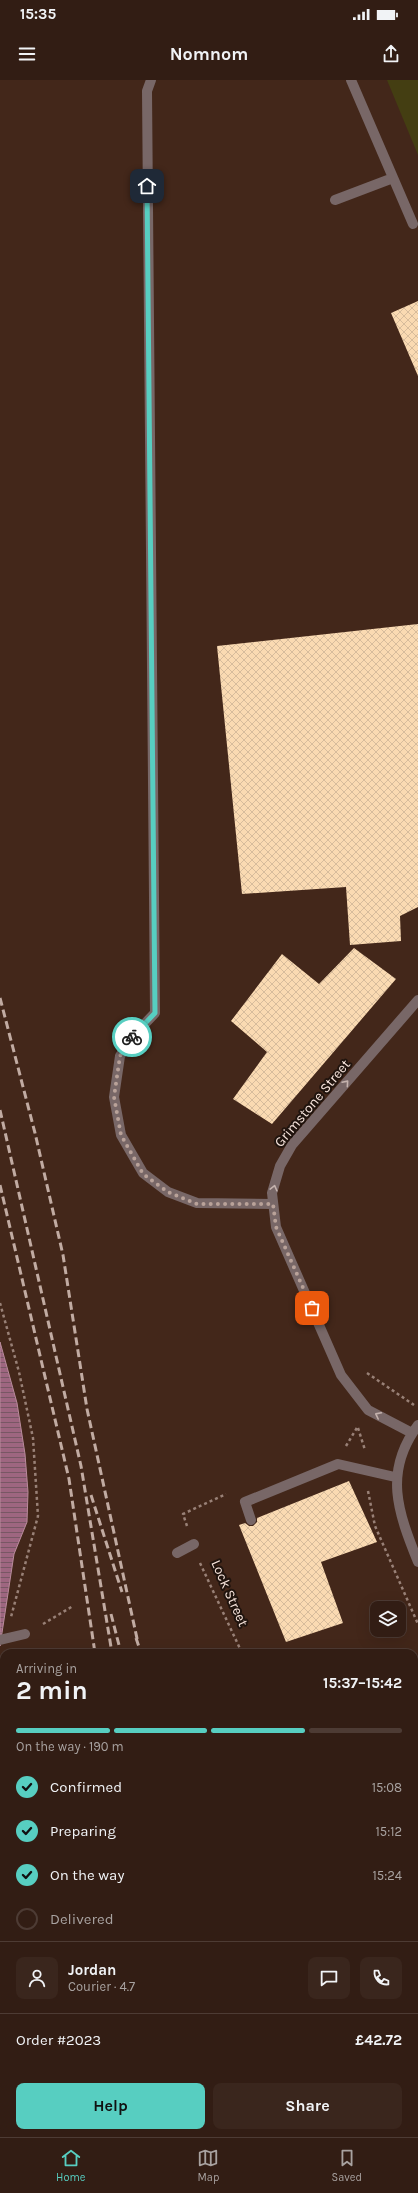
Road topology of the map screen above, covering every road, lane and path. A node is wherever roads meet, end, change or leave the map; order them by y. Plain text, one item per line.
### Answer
1 (151, 80) edge
2 (351, 80) edge
3 (393, 178) junction
4 (335, 200) dead end
5 (413, 224) dead end
6 (418, 1000) edge
7 (273, 1204) junction
8 (0, 1302) edge
9 (363, 1370) dead end
10 (418, 1408) edge
11 (353, 1420) dead end
12 (415, 1429) edge
13 (369, 1472) junction
14 (395, 1477) junction
15 (196, 1507) dead end
16 (252, 1520) dead end
17 (194, 1544) junction
18 (177, 1552) dead end
19 (418, 1562) edge
20 (73, 1606) dead end
21 (10, 1621) dead end
22 (418, 1624) edge
23 (25, 1634) joint
24 (0, 1640) edge
25 (240, 1649) edge

1 - 7 street
2 - 3 street
3 - 4 street
3 - 5 street
7 -> 6 street, Grimstone Street
12 -> 7 street, Grimstone Street
8 - 21 path
9 - 10 path
11 - 13 path
12 - 14 street
13 - 14 street
13 - 16 street
13 - 22 path
14 - 19 street
15 - 17 path, Lock Street
17 - 18 street
17 - 25 path, Lock Street
20 - 23 path
23 - 24 street, bridge

